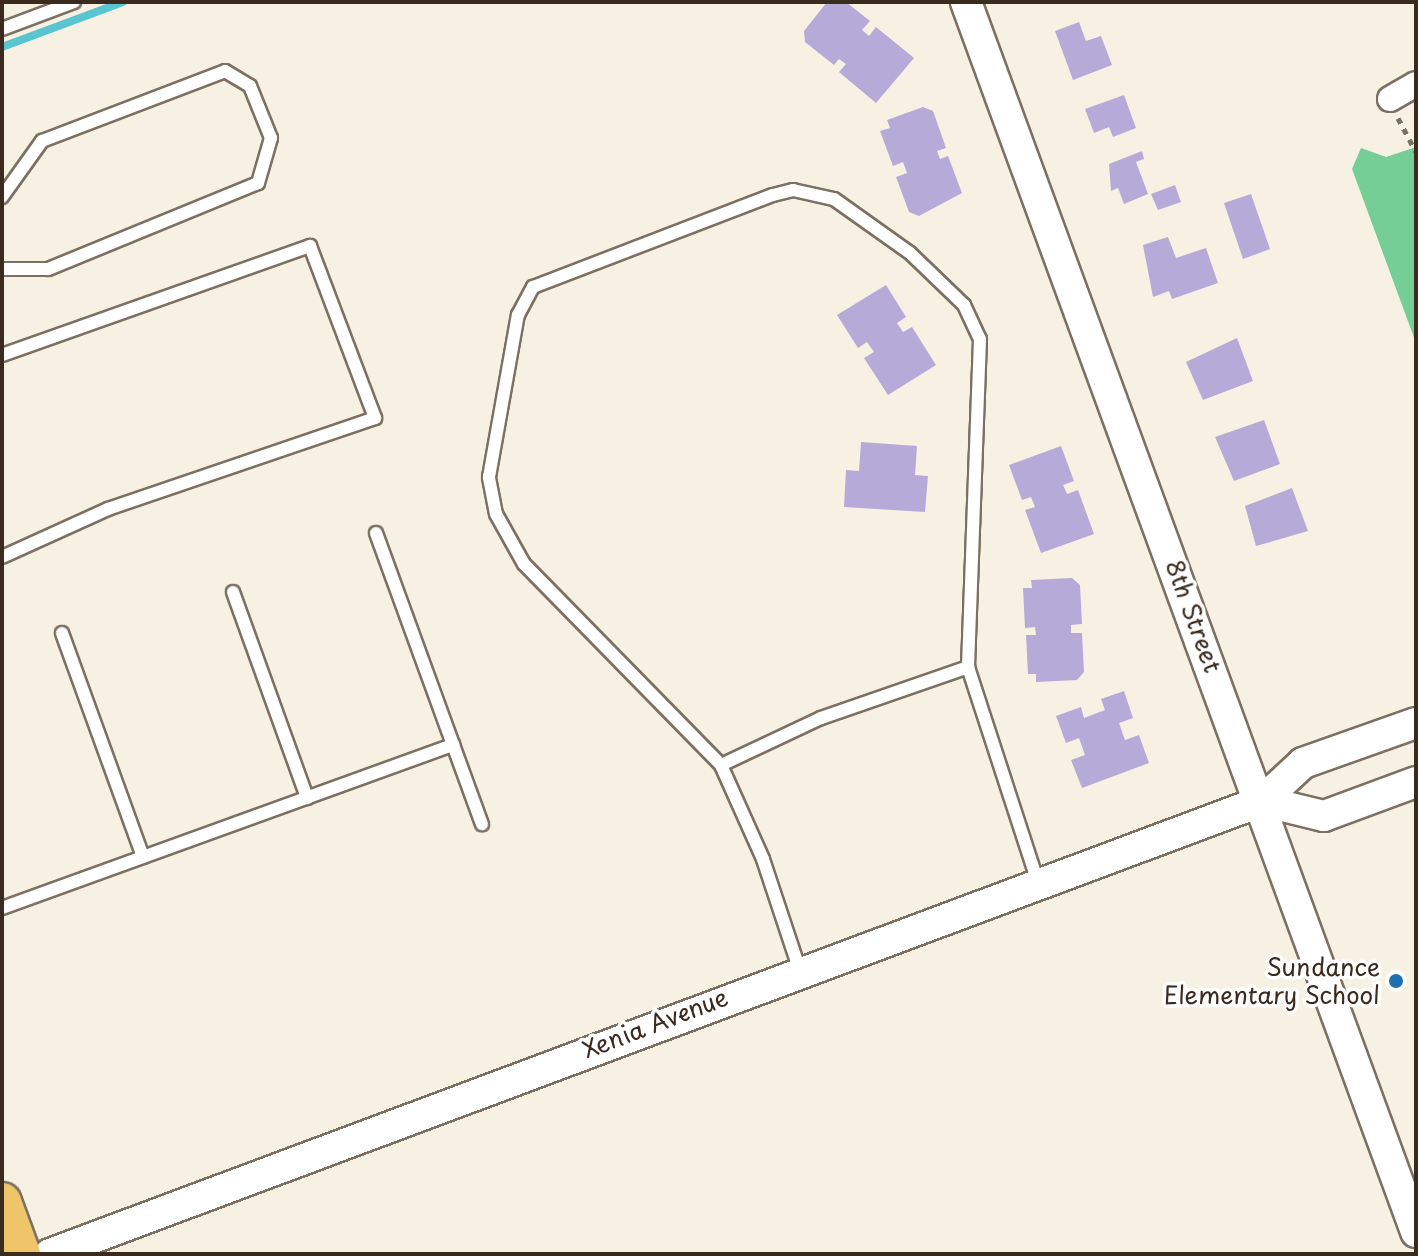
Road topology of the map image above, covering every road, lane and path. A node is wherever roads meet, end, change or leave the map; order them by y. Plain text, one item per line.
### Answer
1 (74, 2) edge
2 (966, 2) edge
3 (2, 29) edge
4 (1416, 84) edge
5 (1390, 99) joint
6 (1416, 152) edge
7 (2, 197) edge
8 (2, 269) edge
9 (2, 355) edge
10 (376, 533) dead end
11 (2, 557) edge
12 (233, 592) dead end
13 (62, 633) dead end
14 (968, 667) junction
15 (1416, 723) edge
16 (453, 745) junction
17 (721, 765) junction
18 (1416, 782) edge
19 (307, 798) junction
20 (1262, 801) junction
21 (482, 824) dead end
22 (143, 857) junction
23 (1040, 885) junction
24 (2, 908) edge
25 (799, 968) junction
26 (2, 1202) edge
27 (1416, 1232) edge
28 (21, 1254) edge
29 (50, 1254) edge

1 - 3 lane
2 - 20 street, 8th Street
4 - 5 street
5 - 6 path
7 - 8 lane
9 - 11 lane
10 - 16 lane
12 - 19 lane
13 - 22 lane
14 - 17 lane
14 - 17 lane
14 - 23 lane
15 - 20 street, Xenia Avenue
16 - 19 lane
16 - 21 lane
17 - 25 lane
18 - 20 street
19 - 22 lane
20 - 23 street, Xenia Avenue
20 - 27 street, 8th Street
22 - 24 lane
23 - 25 street, Xenia Avenue
25 - 29 street, Xenia Avenue
26 - 28 main road

